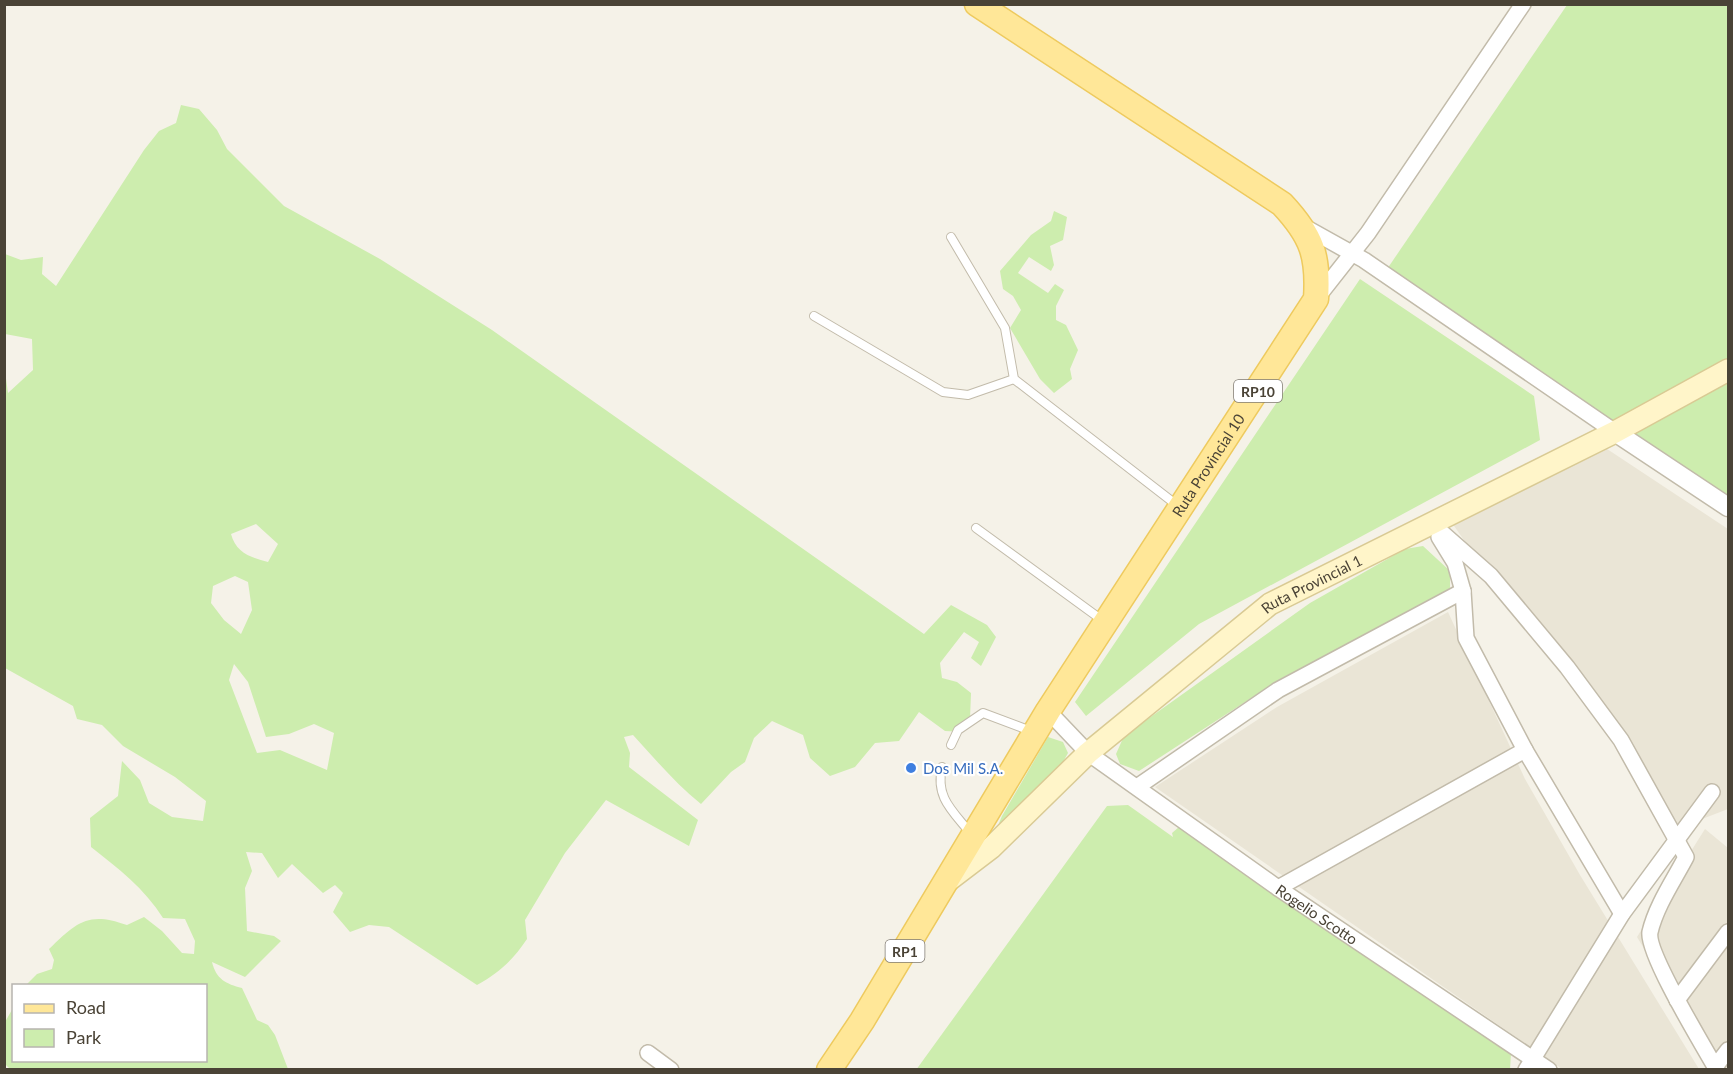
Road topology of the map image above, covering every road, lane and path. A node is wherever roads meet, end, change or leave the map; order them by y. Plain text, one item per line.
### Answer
1 (977, 4) edge
2 (1523, 4) edge
3 (1302, 225) junction
4 (951, 237) dead end
5 (1351, 252) junction
6 (1316, 299) junction
7 (814, 316) dead end
8 (1728, 370) edge
9 (1014, 379) junction
10 (1615, 432) junction
11 (1728, 507) edge
12 (1181, 508) junction
13 (1432, 524) junction
14 (976, 528) dead end
15 (1463, 591) junction
16 (1106, 623) junction
17 (1048, 711) junction
18 (1035, 733) junction
19 (951, 745) dead end
20 (1525, 750) junction
21 (1088, 753) junction
22 (942, 767) dead end
23 (1137, 787) junction
24 (1712, 792) dead end
25 (973, 838) junction
26 (1677, 840) junction
27 (949, 881) junction
28 (1278, 888) junction
29 (1622, 914) junction
30 (1728, 932) edge
31 (1677, 1000) junction
32 (1728, 1050) edge
33 (648, 1053) dead end
34 (1530, 1064) edge
35 (1716, 1068) edge
36 (671, 1070) edge
37 (829, 1070) edge
38 (1549, 1070) edge

1 - 3 main road
2 - 5 street
3 - 5 street
3 - 6 main road
4 - 9 lane
5 - 6 street
5 - 10 street
6 - 12 main road, Ruta Provincial 10 / RP10
7 - 9 lane
8 - 10 main road, Ruta Provincial 1 / RP1
9 - 12 lane
10 - 11 street
10 - 13 main road, Ruta Provincial 1 / RP1
12 - 16 main road, Ruta Provincial 10 / RP10
13 - 15 street
13 - 21 main road, Ruta Provincial 1 / RP1
13 - 26 street
14 - 16 lane
15 - 20 street
15 - 23 street
16 - 17 main road, Ruta Provincial 10 / RP10
17 - 18 main road, Ruta Provincial 10 / RP10
17 - 21 street, Rogelio Scotto
18 - 19 lane
18 - 25 main road, Ruta Provincial 10 / RP10
20 - 28 street
20 - 29 street
21 - 23 street, Rogelio Scotto
21 - 27 main road, Ruta Provincial 1 / RP1
22 - 25 lane
23 - 28 street, Rogelio Scotto
24 - 26 street
25 - 27 main road, Ruta Provincial 10 / RP10
26 - 29 street
26 - 31 street
27 - 37 main road, RP1
28 - 34 street, Rogelio Scotto
29 - 34 street
30 - 31 street
31 - 35 street
32 - 35 street
33 - 36 street
34 - 38 street, Rogelio Scotto

